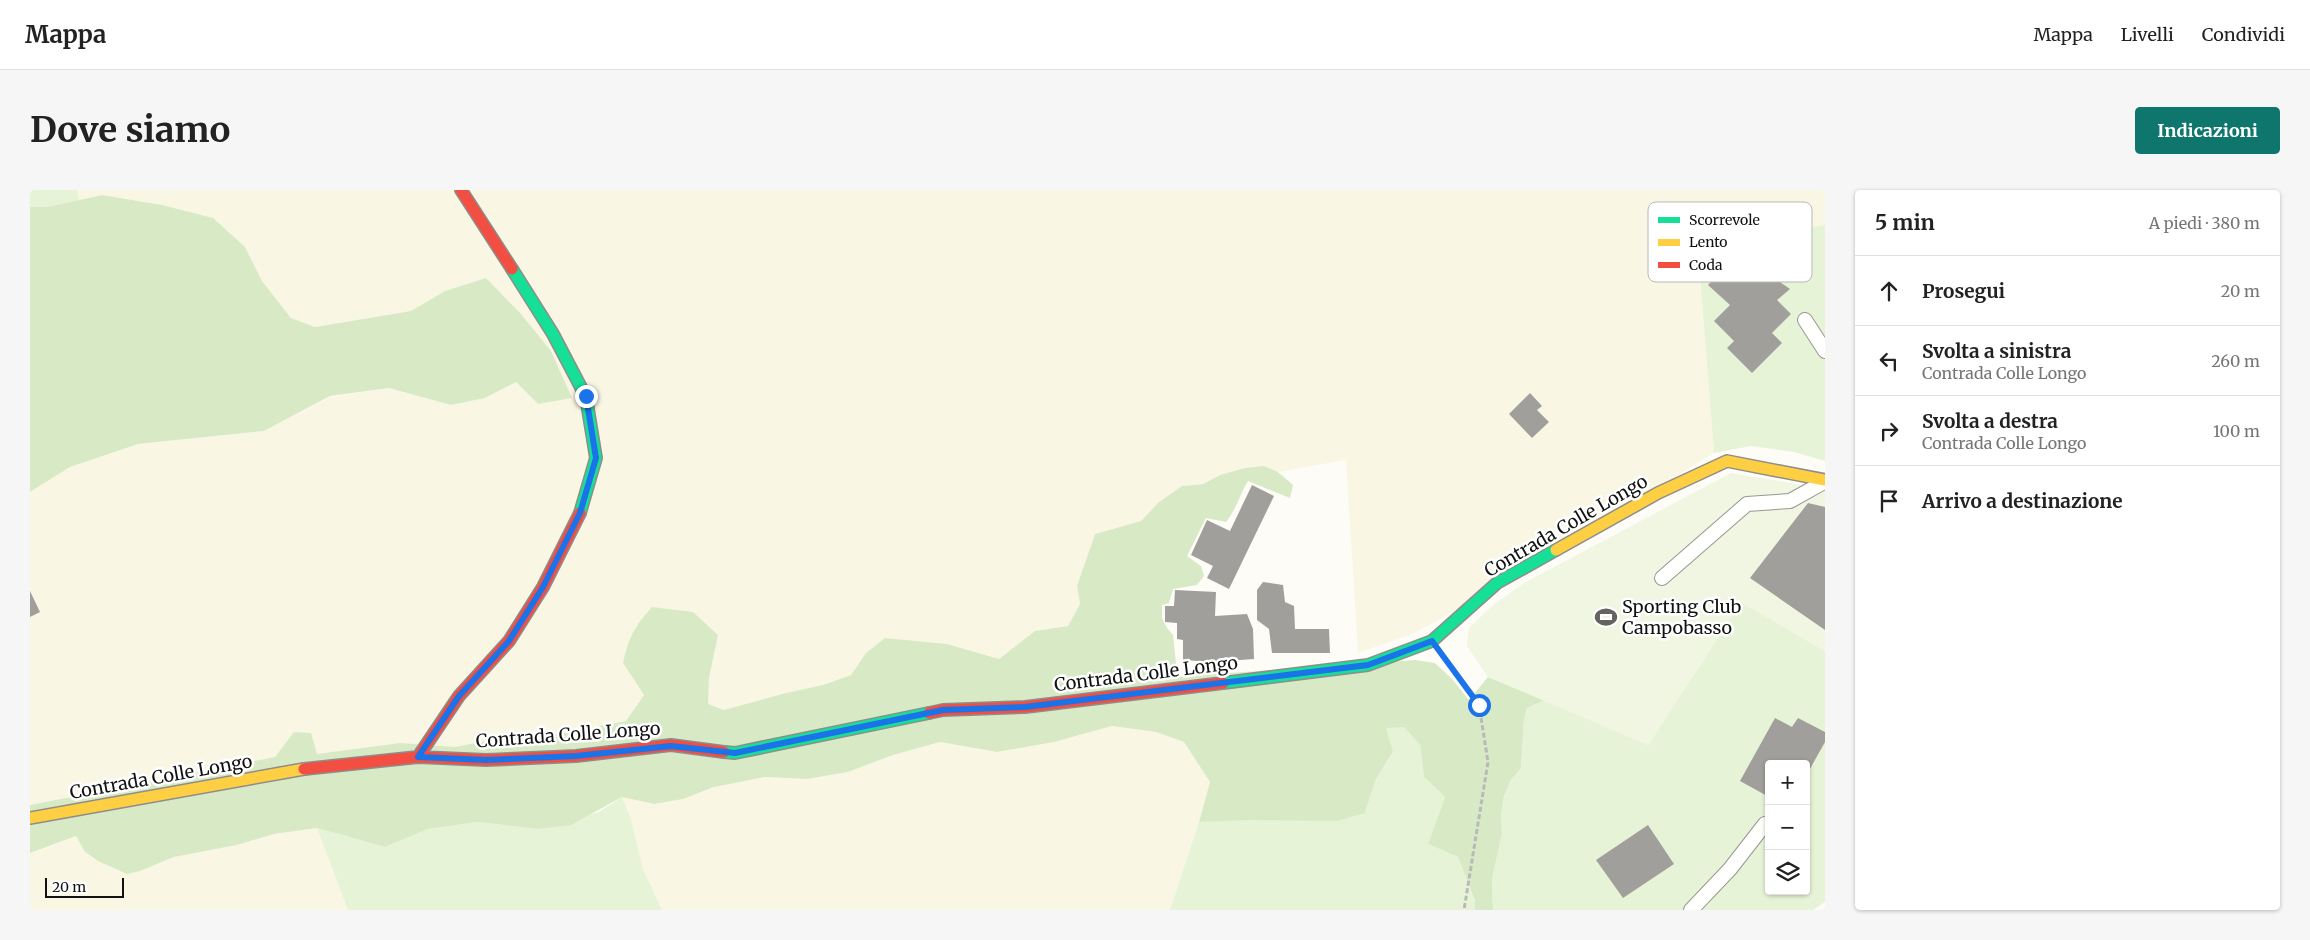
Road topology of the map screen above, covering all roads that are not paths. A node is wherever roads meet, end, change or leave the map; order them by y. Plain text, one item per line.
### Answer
1 (461, 190) edge
2 (1805, 320) dead end
3 (1825, 351) edge
4 (1825, 480) edge
5 (1662, 578) dead end
6 (418, 757) junction
7 (30, 818) edge
8 (1765, 824) dead end
9 (1691, 910) edge

1 - 6 street
2 - 3 lane
4 - 5 lane
4 - 6 street, Contrada Colle Longo
6 - 7 street, Contrada Colle Longo
8 - 9 lane

